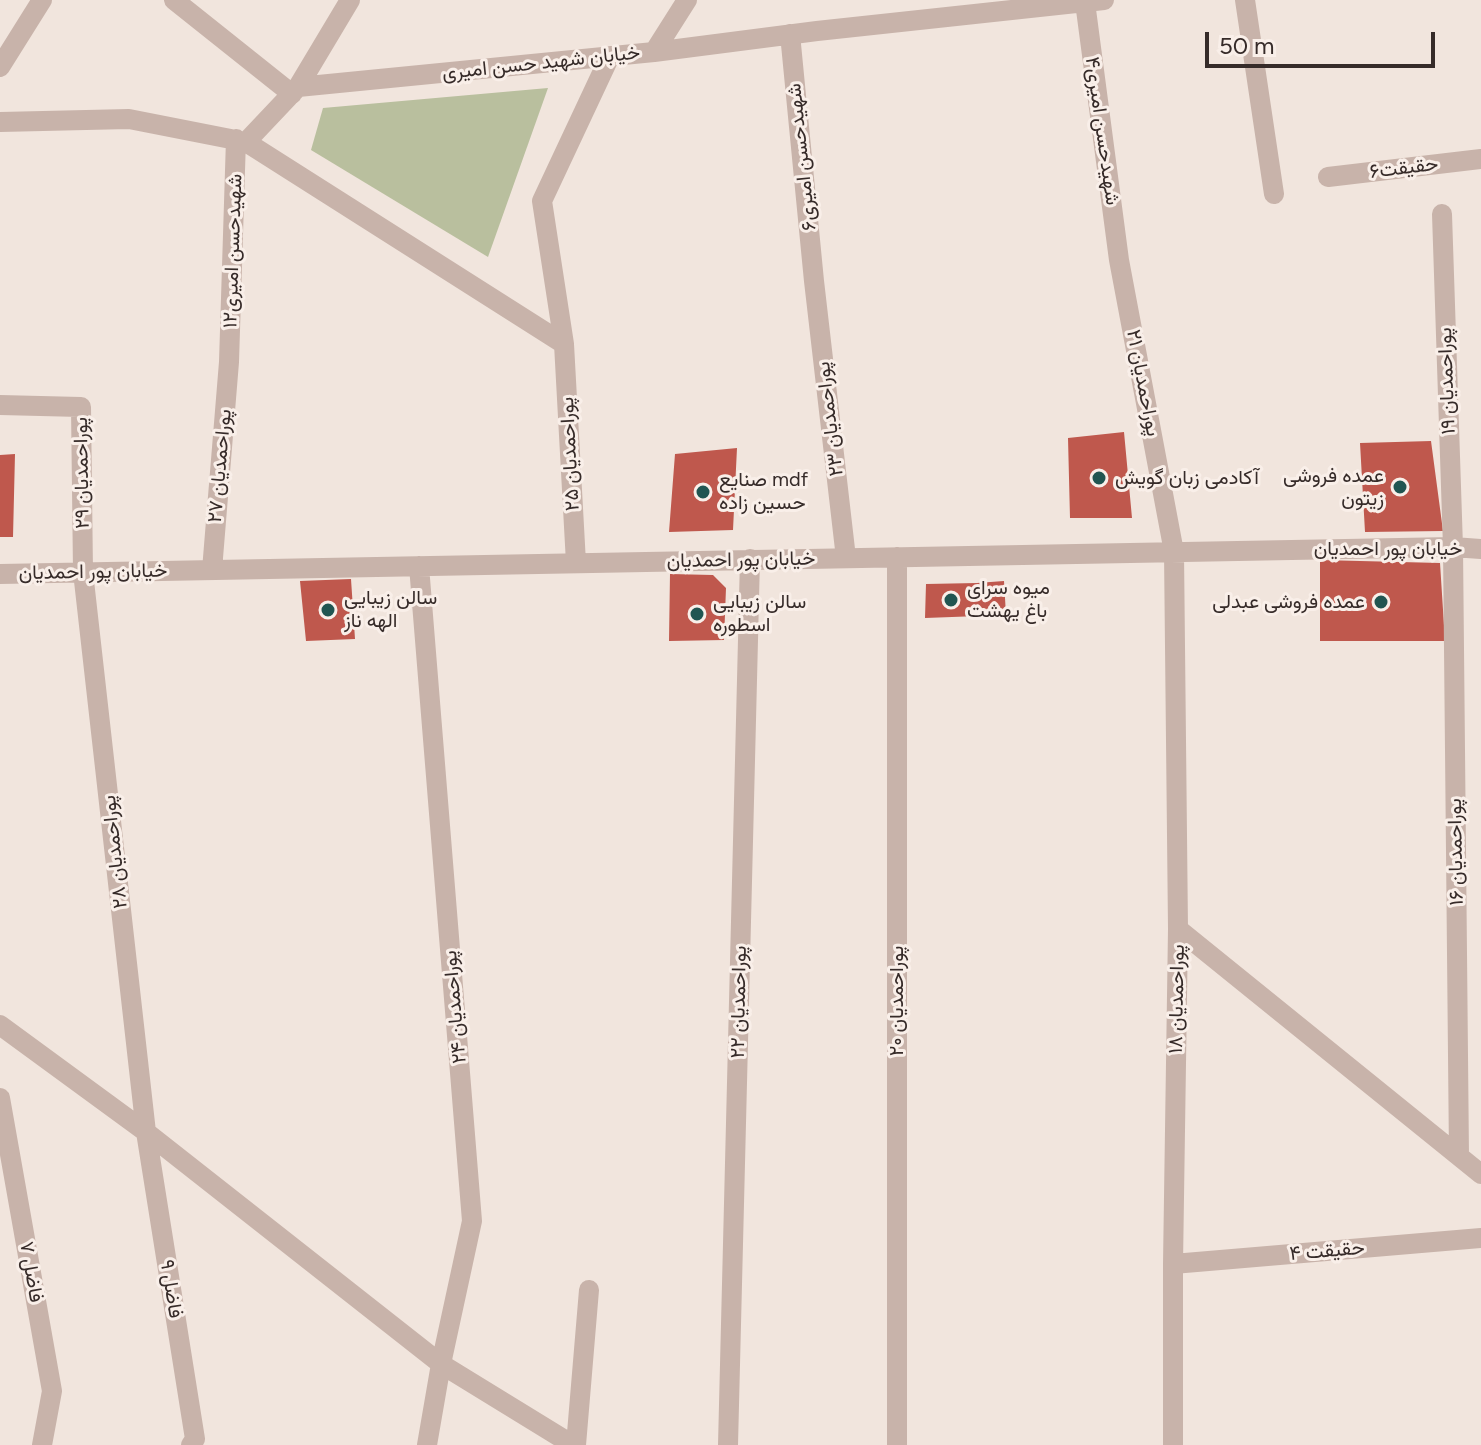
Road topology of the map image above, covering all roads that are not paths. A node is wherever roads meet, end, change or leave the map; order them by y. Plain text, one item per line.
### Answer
1 (174, 0) edge
2 (350, 0) edge
3 (687, 0) edge
4 (1245, 0) edge
5 (1095, 1) edge
6 (37, 2) edge
7 (790, 34) junction
8 (654, 52) junction
9 (610, 56) junction
10 (0, 67) edge
11 (295, 91) junction
12 (0, 122) edge
13 (241, 140) junction
14 (1481, 159) edge
15 (1328, 177) dead end
16 (1274, 194) dead end
17 (1442, 214) dead end
18 (1119, 260) joint
19 (814, 281) joint
20 (564, 344) junction
21 (229, 362) joint
22 (0, 405) edge
23 (1453, 547) junction
24 (1481, 549) edge
25 (1174, 552) junction
26 (897, 557) junction
27 (846, 558) junction
28 (750, 559) junction
29 (576, 563) junction
30 (419, 566) junction
31 (212, 570) junction
32 (83, 572) junction
33 (0, 574) edge
34 (1178, 929) junction
35 (0, 1025) edge
36 (0, 1098) edge
37 (146, 1132) junction
38 (1459, 1156) junction
39 (1481, 1174) edge
40 (1481, 1238) edge
41 (1173, 1264) junction
42 (589, 1290) dead end
43 (441, 1364) junction
44 (42, 1445) edge
45 (191, 1445) edge
46 (427, 1445) edge
47 (574, 1445) edge
48 (728, 1445) edge
49 (897, 1445) edge
50 (1173, 1445) edge

1 - 11 street
2 - 11 street
3 - 8 street
4 - 16 street
5 - 7 street, خیابان شهید حسن امیری
5 - 18 street, شهیدحسن امیری۴
6 - 10 street
7 - 8 street, خیابان شهید حسن امیری
7 - 19 street, شهیدحسن امیری۶
8 - 9 street, خیابان شهید حسن امیری
9 - 11 street, خیابان شهید حسن امیری
9 - 20 street, پوراحمدیان ۲۵
11 - 13 street
12 - 13 street
13 - 20 street
13 - 21 street, شهیدحسن امیری۱۲
14 - 15 street, حقیقت۶
17 - 23 street, پوراحمدیان ۱۹
18 - 25 street, پوراحمدیان ۲۱
19 - 27 street, پوراحمدیان ۲۳
20 - 29 street, پوراحمدیان ۲۵
21 - 31 street, پوراحمدیان ۲۷
22 - 32 street, پوراحمدیان ۲۹
23 - 24 street, خیابان پور احمدیان
23 - 25 street, خیابان پور احمدیان
23 - 38 street, پوراحمدیان ۱۶
25 - 26 street, خیابان پور احمدیان
25 - 34 street, پوراحمدیان ۱۸
26 - 27 street, خیابان پور احمدیان
26 - 49 street, پوراحمدیان ۲۰
27 - 28 street, خیابان پور احمدیان
28 - 29 street, خیابان پور احمدیان
28 - 48 street, پوراحمدیان ۲۲
29 - 30 street, خیابان پور احمدیان
30 - 31 street, خیابان پور احمدیان
30 - 43 street, پوراحمدیان ۲۴
31 - 32 street, خیابان پور احمدیان
32 - 33 street, خیابان پور احمدیان
32 - 37 street, پوراحمدیان ۲۸
34 - 38 street
34 - 41 street, پوراحمدیان ۱۸
35 - 37 street
36 - 44 street, فاضل ۷
37 - 43 street
37 - 45 street, فاضل ۹
38 - 39 street
40 - 41 street, حقیقت ۴
41 - 50 street, پوراحمدیان ۱۸
42 - 47 street
43 - 46 street, پوراحمدیان ۲۴
43 - 47 street

